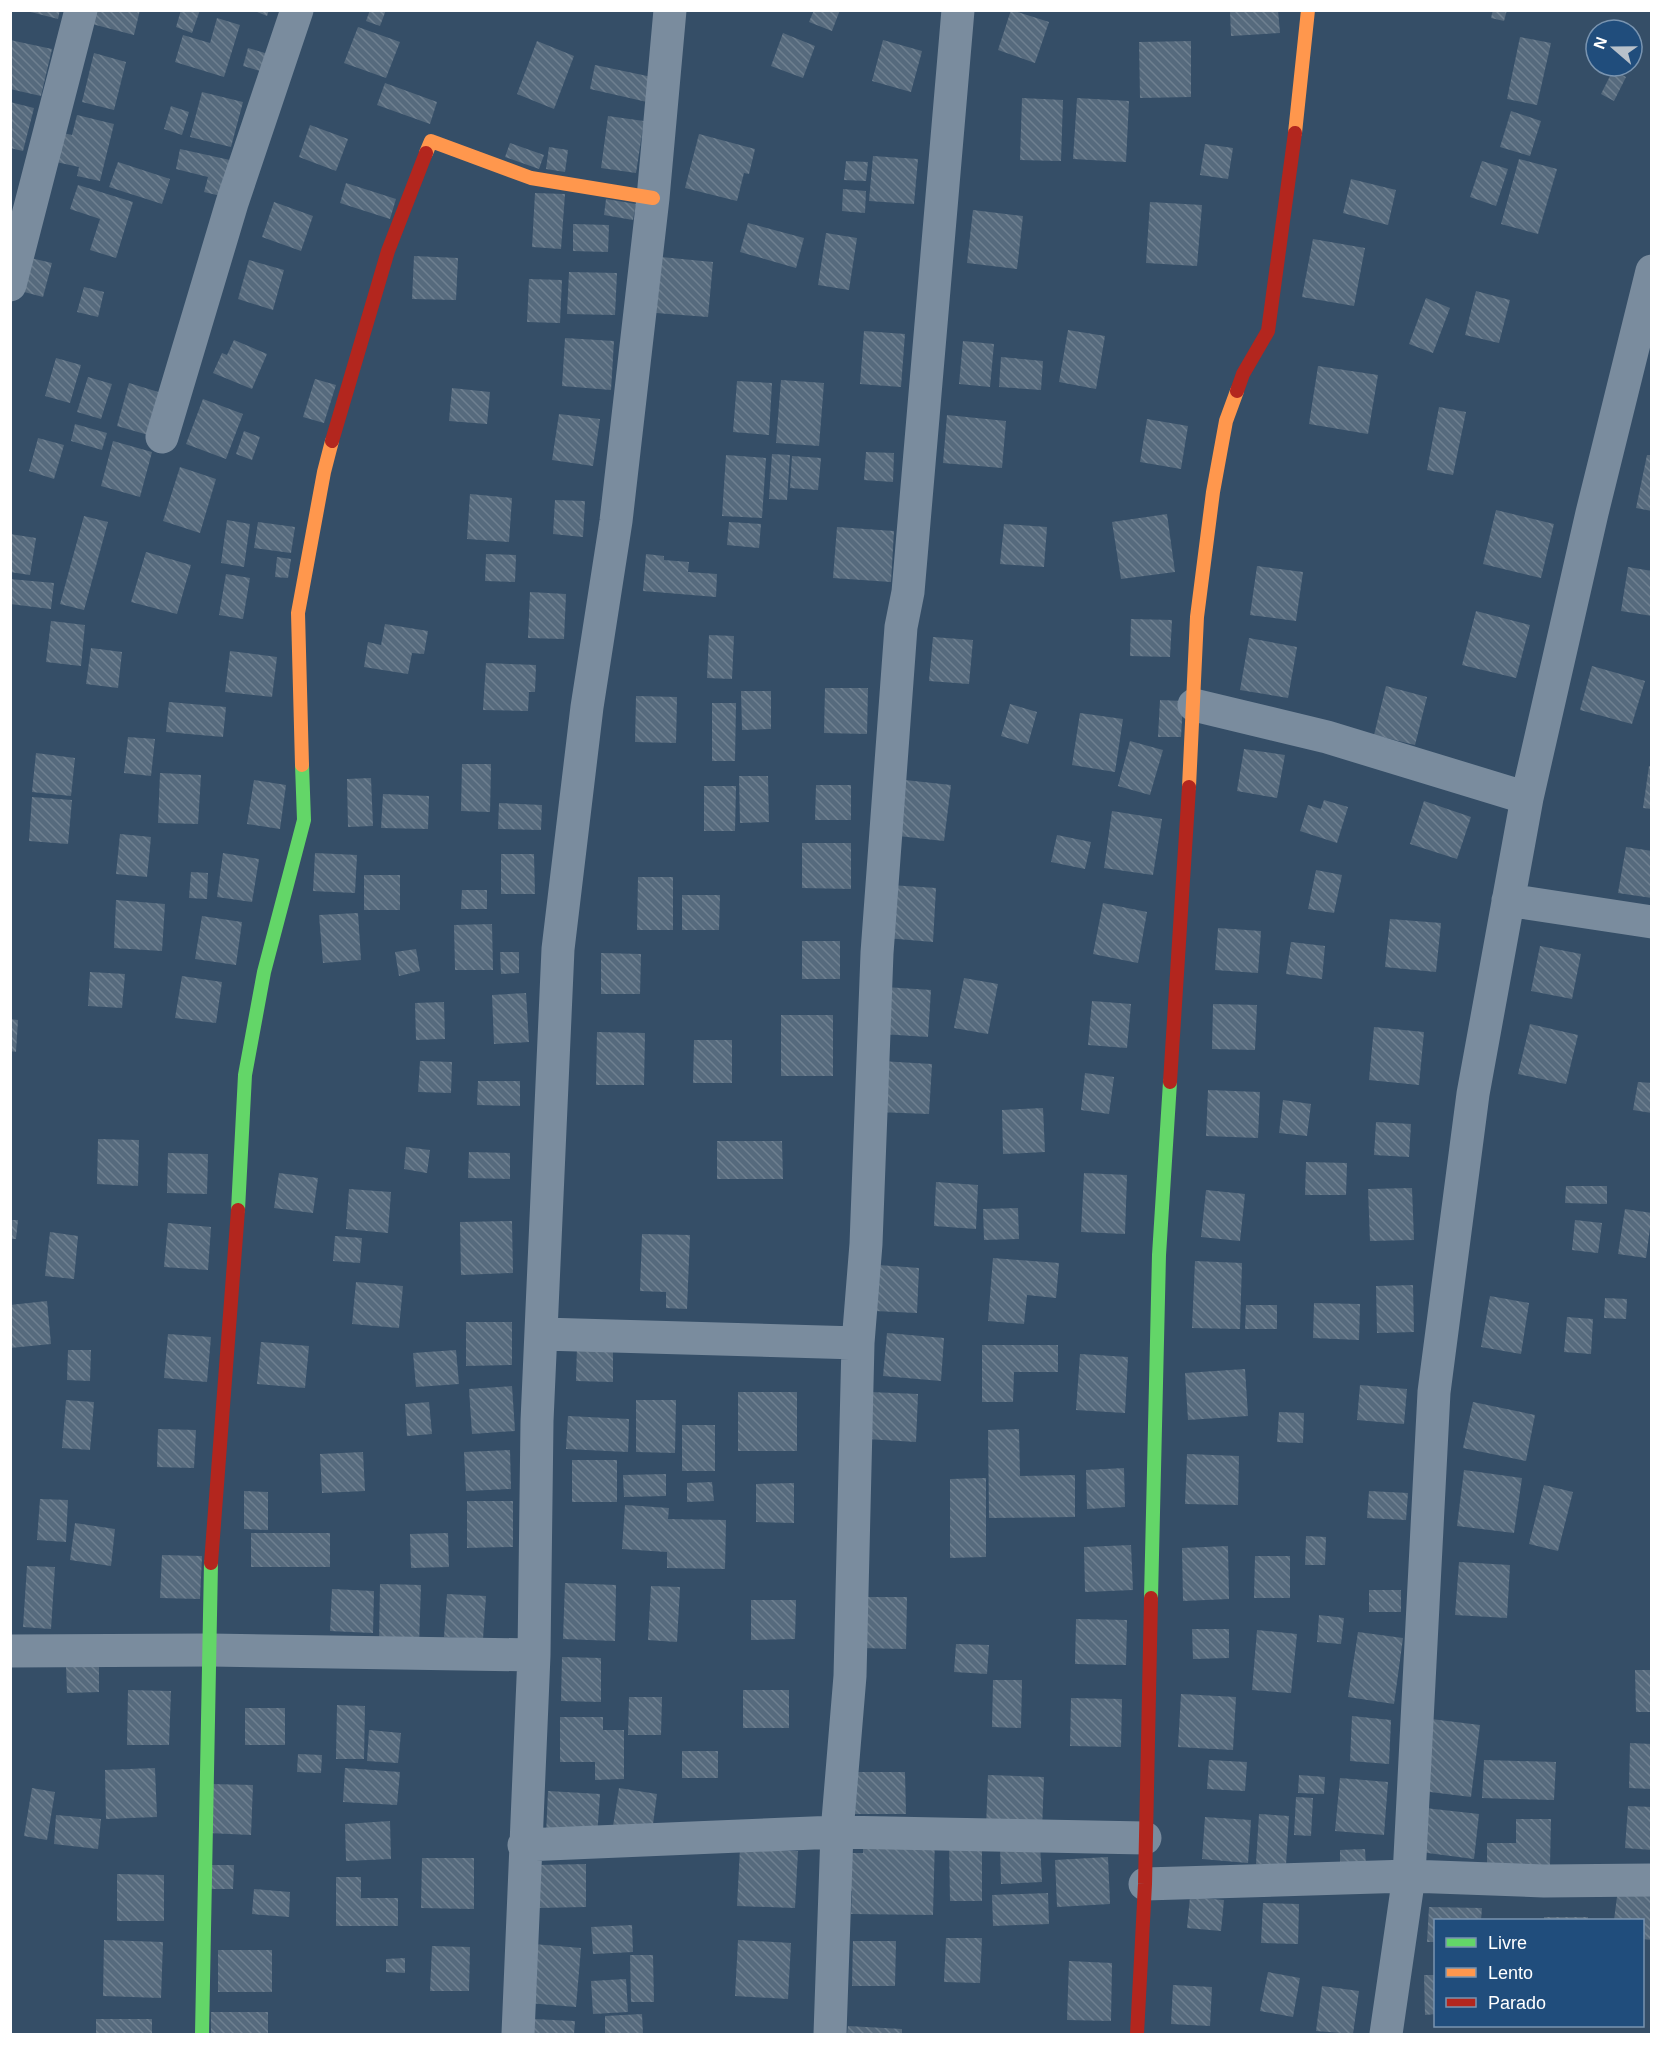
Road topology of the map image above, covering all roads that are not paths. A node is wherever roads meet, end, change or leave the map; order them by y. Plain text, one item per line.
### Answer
1 (81, 10) edge
2 (297, 10) edge
3 (670, 10) edge
4 (958, 10) edge
5 (1308, 10) edge
6 (653, 198) junction
7 (1652, 272) edge
8 (10, 285) edge
9 (162, 437) dead end
10 (1194, 705) junction
11 (1527, 798) junction
12 (1508, 900) junction
13 (1652, 922) edge
14 (542, 1334) junction
15 (858, 1343) junction
16 (210, 1650) junction
17 (10, 1651) edge
18 (534, 1655) junction
19 (837, 1832) junction
20 (1144, 1838) junction
21 (524, 1845) junction
22 (1409, 1876) junction
23 (1652, 1880) edge
24 (1144, 1884) junction
25 (202, 2034) edge
26 (518, 2034) edge
27 (830, 2034) edge
28 (1137, 2034) edge
29 (1386, 2034) edge

1 - 8 street
2 - 9 street
3 - 6 street
4 - 15 street
5 - 10 street
6 - 14 street
6 - 16 street
7 - 11 street
10 - 11 street
10 - 20 street
11 - 12 street
12 - 13 street
12 - 22 street
14 - 15 street
14 - 18 street
15 - 19 street
16 - 17 street
16 - 18 street
16 - 25 street
18 - 21 street
19 - 20 street
19 - 21 street
19 - 27 street
20 - 24 street
21 - 26 street
22 - 23 street
22 - 24 street
22 - 29 street
24 - 28 street

